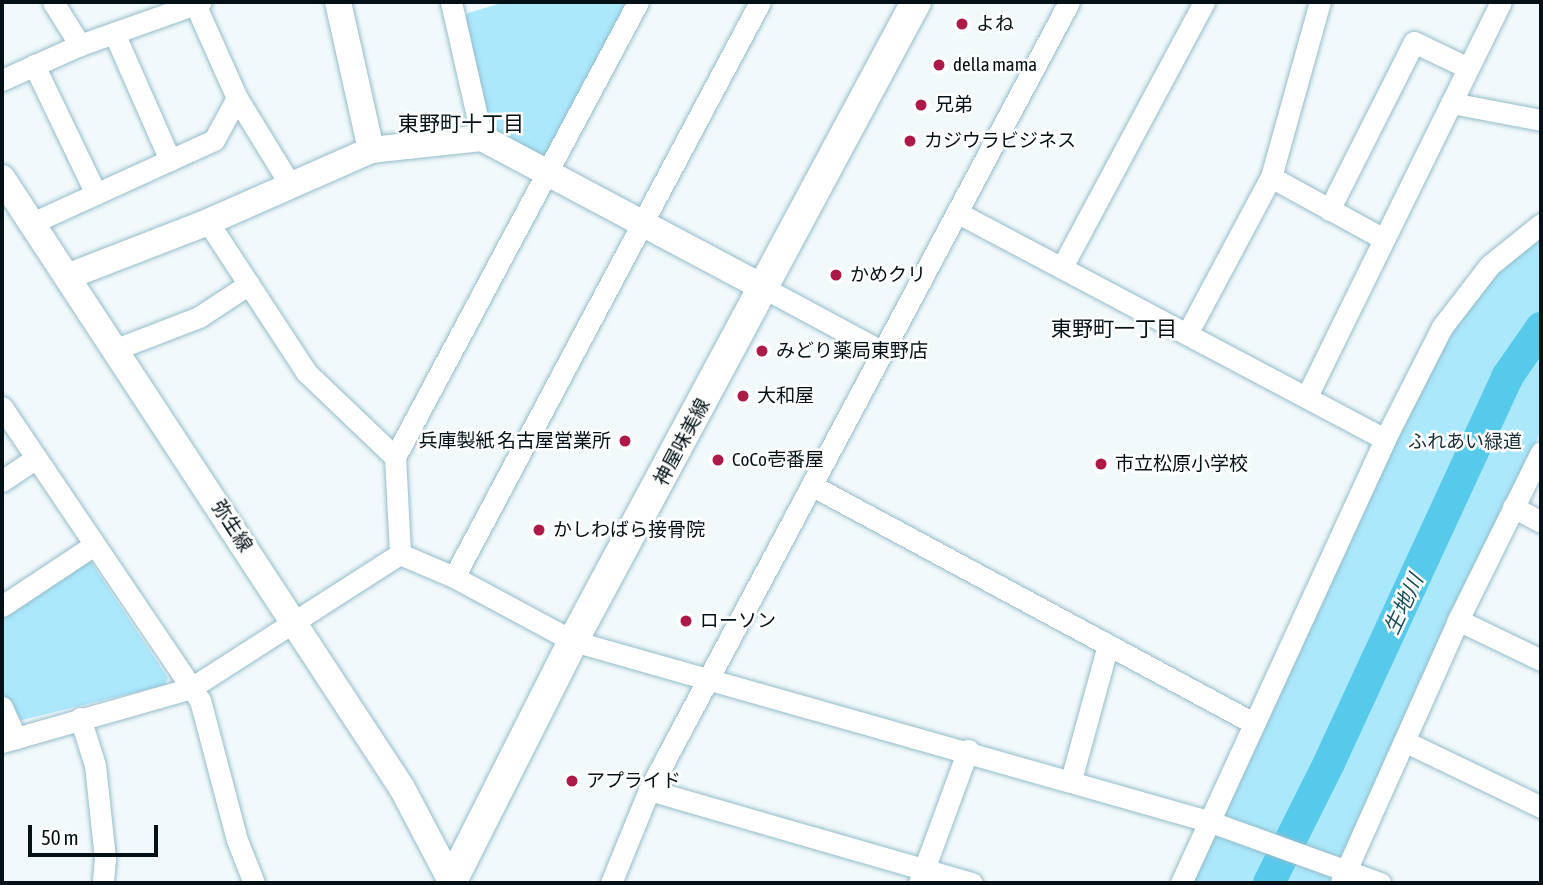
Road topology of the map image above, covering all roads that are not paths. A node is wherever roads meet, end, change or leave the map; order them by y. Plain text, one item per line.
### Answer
1 (53, 2) edge
2 (338, 2) edge
3 (638, 2) edge
4 (760, 2) edge
5 (916, 2) edge
6 (1069, 2) edge
7 (1204, 2) edge
8 (1320, 2) edge
9 (1501, 2) edge
10 (198, 3) edge
11 (457, 3) edge
12 (114, 33) junction
13 (80, 45) junction
14 (34, 65) junction
15 (1468, 68) junction
16 (2, 80) edge
17 (237, 98) junction
18 (1451, 103) junction
19 (1541, 120) edge
20 (482, 138) junction
21 (370, 150) junction
22 (170, 160) junction
23 (548, 174) junction
24 (1271, 177) junction
25 (3, 183) edge
26 (291, 186) junction
27 (96, 194) junction
28 (1329, 210) junction
29 (958, 213) junction
30 (208, 222) junction
31 (32, 223) junction
32 (643, 223) junction
33 (1541, 224) edge
34 (1384, 239) junction
35 (1062, 267) junction
36 (69, 276) junction
37 (249, 284) junction
38 (764, 288) junction
39 (1187, 334) junction
40 (116, 349) junction
41 (881, 351) junction
42 (1307, 397) junction
43 (2, 407) edge
44 (1385, 439) junction
45 (1541, 452) edge
46 (395, 457) junction
47 (36, 458) junction
48 (2, 481) edge
49 (813, 486) junction
50 (1513, 508) junction
51 (1541, 522) edge
52 (94, 545) junction
53 (400, 554) junction
54 (454, 577) junction
55 (2, 606) edge
56 (1458, 620) junction
57 (294, 622) junction
58 (573, 641) junction
59 (1108, 645) junction
60 (1541, 660) edge
61 (709, 677) junction
62 (191, 688) junction
63 (2, 707) edge
64 (80, 718) junction
65 (1253, 723) junction
66 (9, 740) edge
67 (1406, 742) junction
68 (968, 750) junction
69 (1071, 780) junction
70 (649, 790) junction
71 (1541, 807) edge
72 (1213, 823) junction
73 (1342, 874) edge
74 (921, 876) edge
75 (451, 882) edge
76 (103, 883) edge
77 (254, 883) edge
78 (611, 883) edge
79 (972, 883) edge
80 (1181, 883) edge
81 (1380, 883) edge

1 - 13 street
2 - 21 street
3 - 23 street
4 - 32 street
5 - 38 main road, 神屋味美線
6 - 29 street
7 - 35 street
8 - 24 street
9 - 15 street
10 - 12 street
10 - 17 street
11 - 20 street
12 - 13 street
12 - 22 street
13 - 14 street
14 - 16 street
14 - 27 street
15 - 18 street
15 - 28 street
17 - 22 street
17 - 26 street
18 - 19 street
18 - 34 street
20 - 21 street
20 - 23 street
21 - 26 street
22 - 27 street
23 - 32 street
23 - 46 street
24 - 28 street
24 - 39 street
25 - 31 street, 弥生線
26 - 30 street
27 - 31 street
28 - 34 street
29 - 35 street
29 - 41 street
30 - 36 street
30 - 37 street
31 - 36 street, 弥生線
32 - 38 street
32 - 54 street
33 - 44 street
34 - 42 street
35 - 39 street
36 - 40 street, 弥生線
37 - 40 street
37 - 46 street
38 - 41 street
38 - 58 main road, 神屋味美線
39 - 42 street
40 - 57 street, 弥生線
41 - 49 street
42 - 44 street
43 - 47 street
44 - 65 street
45 - 50 street
46 - 53 street
47 - 48 street
47 - 52 street
49 - 59 street
49 - 61 street
50 - 51 street
50 - 56 street
52 - 55 street
52 - 62 street
53 - 54 street
53 - 57 street
54 - 58 street
56 - 60 street
56 - 67 street
57 - 62 street
57 - 75 street, 弥生線
58 - 61 street
58 - 75 main road, 神屋味美線
59 - 65 street
59 - 69 street
61 - 68 street
61 - 70 street
62 - 64 street
62 - 77 street
63 - 66 street
64 - 66 street
64 - 76 street
65 - 72 street
67 - 71 street
67 - 73 street
68 - 69 street
68 - 74 street
69 - 72 street
70 - 74 street
70 - 78 street
72 - 73 street
72 - 80 street
73 - 81 street
74 - 79 street

